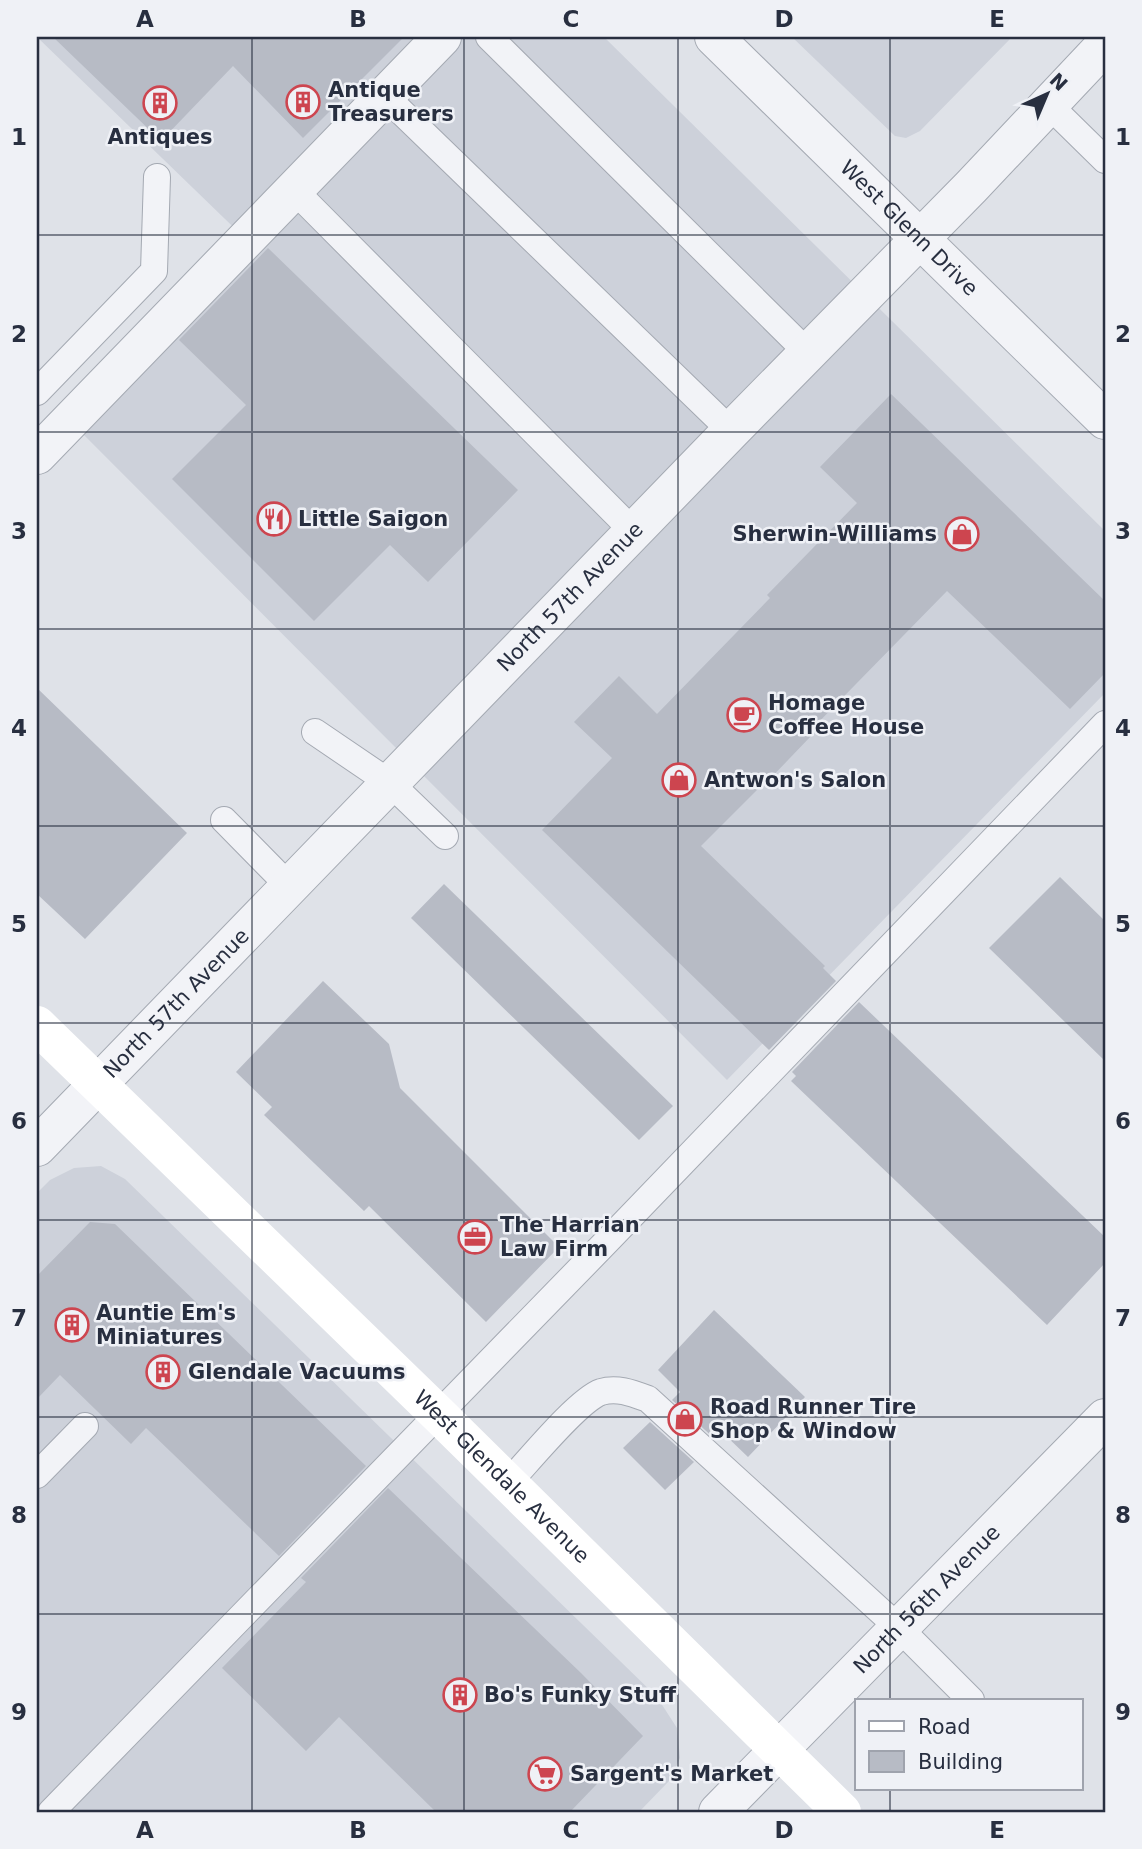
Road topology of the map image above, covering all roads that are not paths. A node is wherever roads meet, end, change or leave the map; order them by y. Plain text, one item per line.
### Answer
1 (442, 37) edge
2 (489, 37) edge
3 (714, 37) edge
4 (1105, 46) edge
5 (385, 96) junction
6 (1049, 105) junction
7 (1105, 160) edge
8 (156, 177) dead end
9 (294, 190) junction
10 (919, 239) junction
11 (808, 353) junction
12 (37, 391) edge
13 (1105, 420) edge
14 (731, 431) junction
15 (37, 455) edge
16 (634, 532) junction
17 (1105, 724) edge
18 (314, 732) dead end
19 (390, 783) junction
20 (224, 820) dead end
21 (445, 836) dead end
22 (289, 886) junction
23 (37, 1025) edge
24 (98, 1085) junction
25 (37, 1147) edge
26 (438, 1414) junction
27 (1105, 1418) edge
28 (85, 1426) dead end
29 (37, 1475) edge
30 (508, 1483) junction
31 (899, 1628) junction
32 (970, 1699) edge
33 (779, 1751) junction
34 (51, 1812) edge
35 (718, 1812) edge
36 (842, 1812) edge

1 - 5 street
2 - 11 lane
3 - 10 street, West Glenn Drive
4 - 6 street, North 57th Avenue
5 - 9 street
5 - 14 lane
6 - 7 lane
6 - 10 street, North 57th Avenue
8 - 12 lane
9 - 15 street
9 - 16 lane
10 - 11 street, North 57th Avenue
10 - 13 street, West Glenn Drive
11 - 14 street, North 57th Avenue
14 - 16 street, North 57th Avenue
16 - 19 street, North 57th Avenue
17 - 26 lane
18 - 19 lane
19 - 21 lane
19 - 22 street, North 57th Avenue
20 - 22 lane
22 - 24 street, North 57th Avenue
23 - 24 main road, West Glendale Avenue
24 - 25 street, North 57th Avenue
24 - 26 main road, West Glendale Avenue
26 - 30 main road, West Glendale Avenue
26 - 34 lane
27 - 31 street, North 56th Avenue
28 - 29 lane
30 - 31 lane
30 - 33 main road, West Glendale Avenue
31 - 32 lane
31 - 33 street, North 56th Avenue
33 - 35 street, North 56th Avenue
33 - 36 main road, West Glendale Avenue

